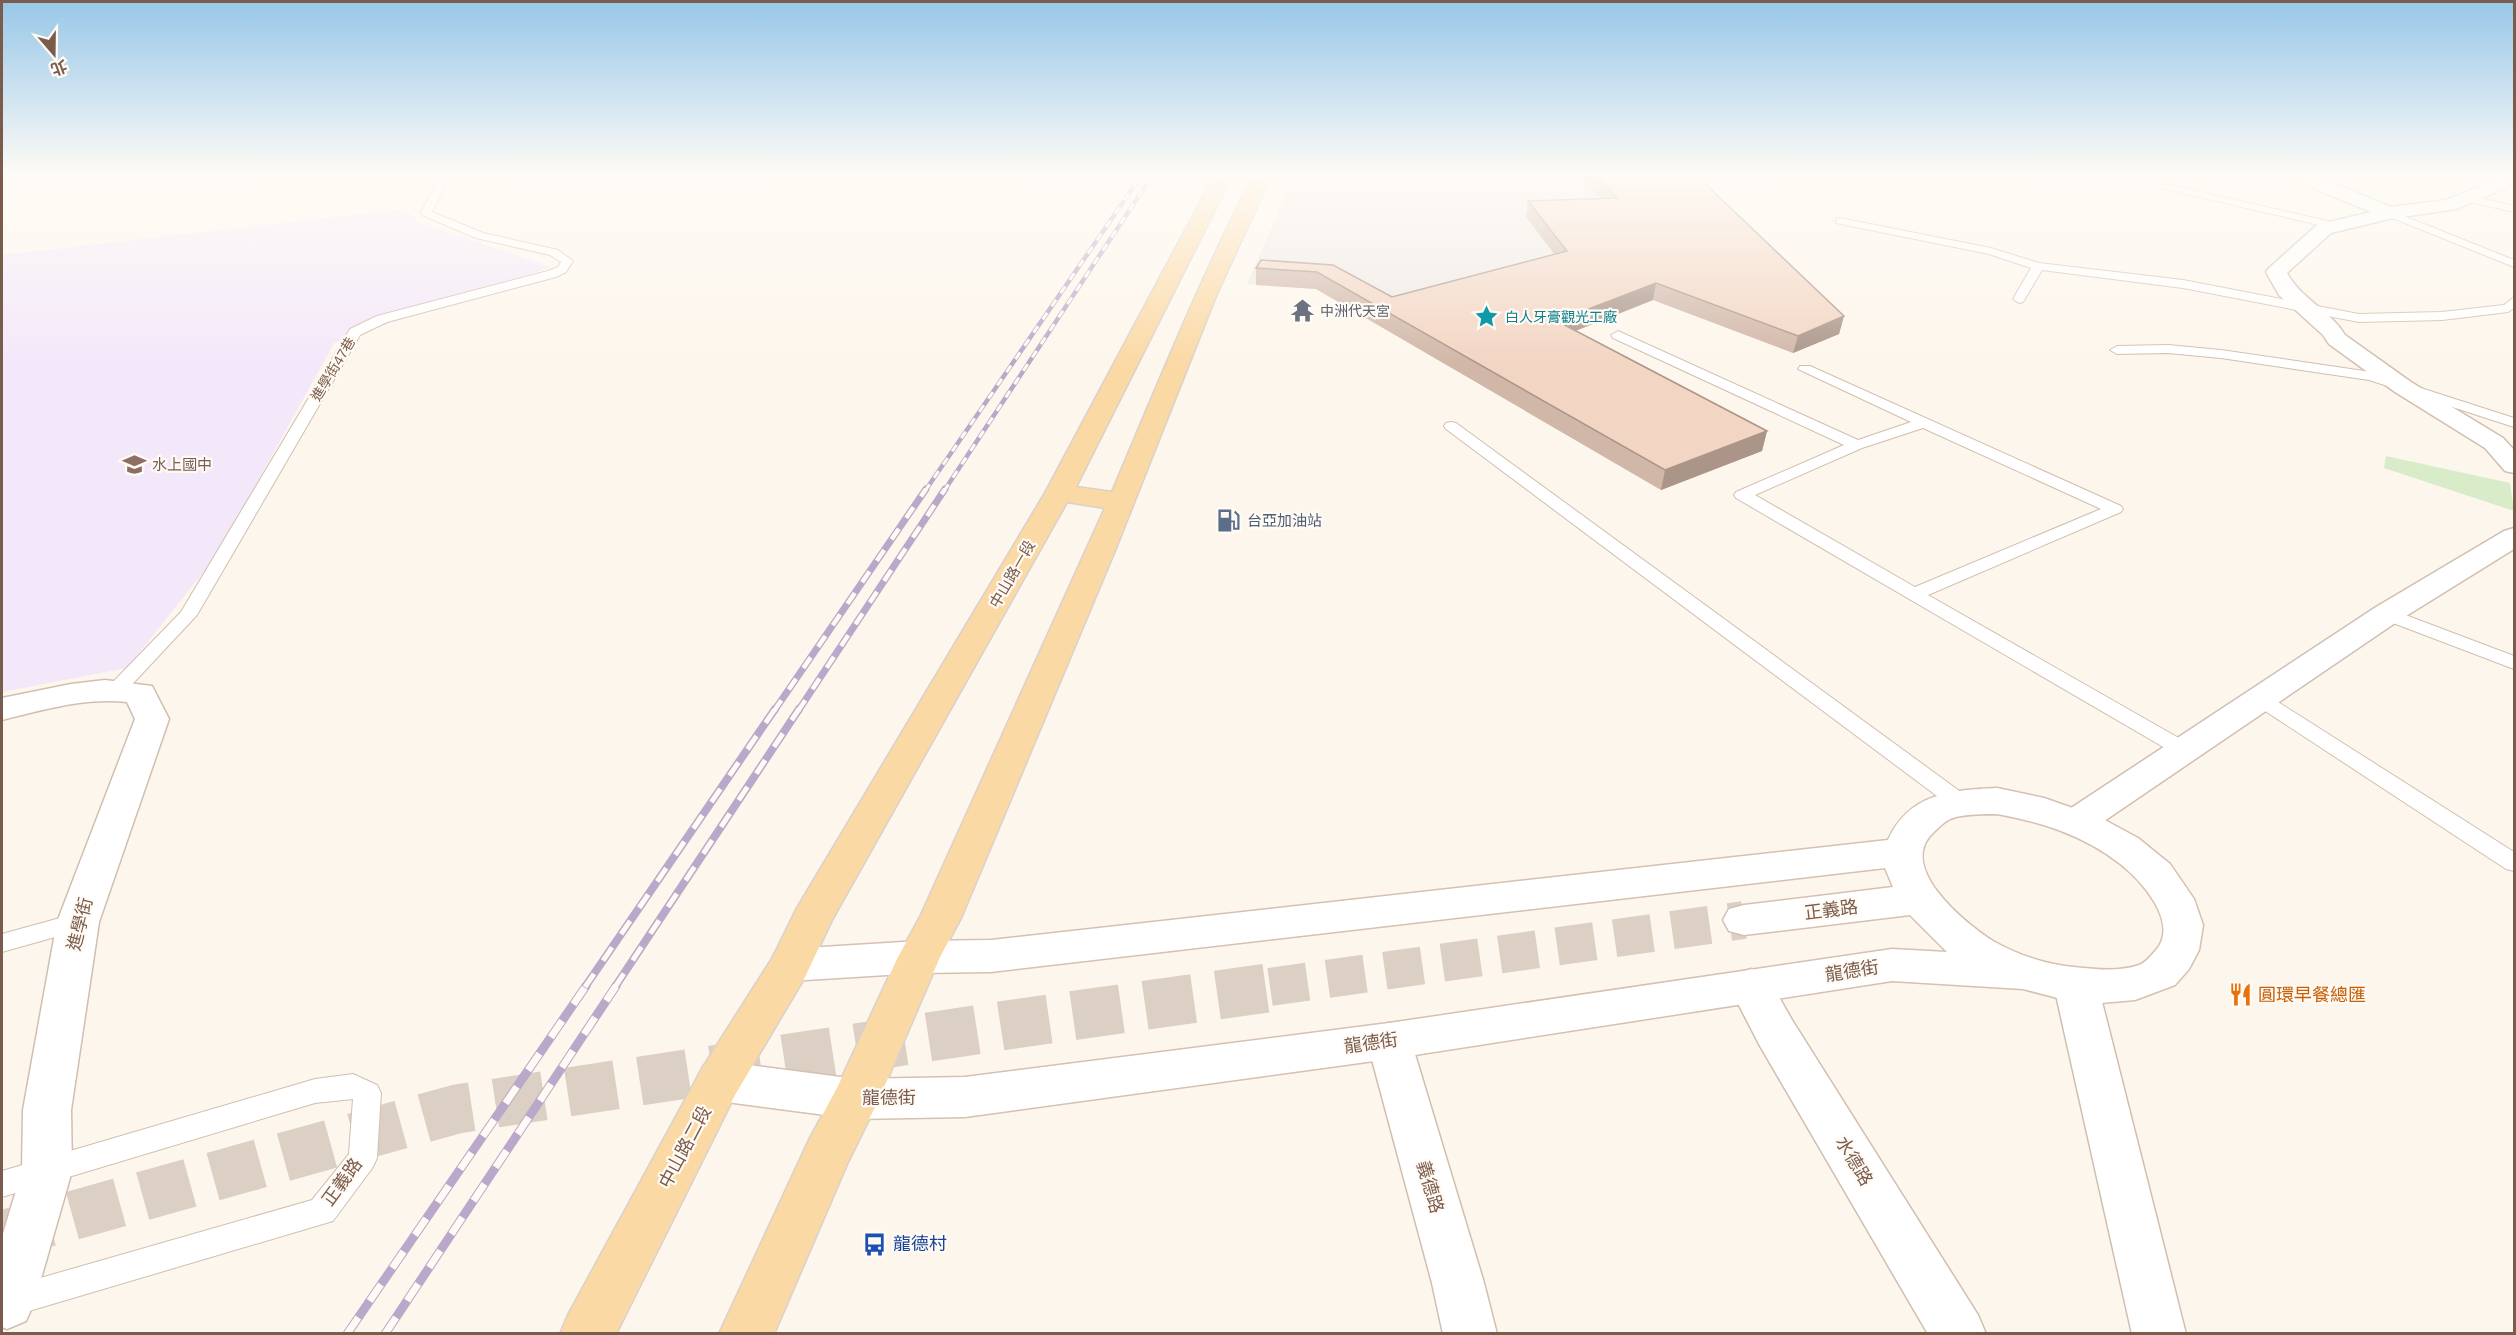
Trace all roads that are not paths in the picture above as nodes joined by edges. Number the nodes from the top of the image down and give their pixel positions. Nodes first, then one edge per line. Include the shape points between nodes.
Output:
1 (491, 238) edge
2 (1191, 238) edge
3 (1232, 238) edge
4 (1924, 238) edge
5 (2314, 238) edge
6 (2451, 238) edge
7 (2514, 264) edge
8 (2038, 266) junction
9 (2019, 299) dead end
10 (2512, 306) edge
11 (2303, 308) junction
12 (1618, 335) dead end
13 (2117, 350) dead end
14 (1805, 369) dead end
15 (2403, 387) junction
16 (1924, 423) junction
17 (2514, 423) edge
18 (1451, 426) dead end
19 (1857, 445) junction
20 (2514, 465) edge
21 (1059, 493) junction
22 (1121, 502) junction
23 (2514, 537) edge
24 (1914, 594) junction
25 (2387, 614) junction
26 (2514, 663) edge
27 (117, 689) junction
28 (2260, 699) junction
29 (2, 709) edge
30 (2184, 750) junction
31 (1961, 803) junction
32 (2078, 821) junction
33 (1903, 852) junction
34 (2514, 863) edge
35 (1918, 899) junction
36 (1744, 920) tunnel mouth
37 (78, 922) junction
38 (2, 943) edge
39 (919, 957) junction
40 (790, 965) junction
41 (2022, 973) junction
42 (1751, 986) junction
43 (2076, 986) junction
44 (1389, 1041) junction
45 (719, 1081) junction
46 (856, 1099) junction
47 (47, 1171) junction
48 (2, 1184) edge
49 (4, 1304) edge
50 (587, 1334) edge
51 (746, 1334) edge
52 (1470, 1334) edge
53 (1959, 1334) edge
54 (2159, 1334) edge

1 - 27 lane, 進學街47巷 via 554,252 567,261 552,274 382,319 355,332 188,615
2 - 21 main road, 中山路一段
3 - 22 main road
4 - 8 lane via 1991,251
5 - 11 street via 2276,272 2286,291
6 - 7 lane
8 - 9 lane
8 - 11 lane via 2183,284
10 - 11 lane via 2442,316 2359,318
11 - 15 street via 2337,339
12 - 19 lane
13 - 15 lane via 2221,354 2371,376
14 - 16 lane
15 - 17 lane
15 - 20 street via 2494,443
16 - 19 lane
16 - 24 lane via 2115,509
18 - 31 lane
19 - 24 lane via 1742,495
21 - 22 main road
21 - 40 main road, 中山路一段 via 812,919
22 - 39 main road via 940,918
23 - 25 street
24 - 30 lane
25 - 26 lane
25 - 28 street
27 - 29 street, 進學街 via 81,692
27 - 37 street, 進學街 via 140,693 152,719
28 - 30 street
28 - 34 lane
30 - 32 street
31 - 32 street, 龍德街 via 2007,803
31 - 33 street, 龍德街 via 1932,812 1912,829
32 - 43 street, 龍德街 via 2118,843 2151,869 2175,899 2184,929 2178,956 2157,976 2121,986
33 - 35 street, 龍德街 via 1906,874
33 - 39 street via 991,956
35 - 36 street, 正義路
35 - 41 street, 龍德街 via 1953,934
37 - 38 lane
37 - 47 street, 進學街 via 47,1110
39 - 40 street
39 - 46 main road
40 - 45 main road, 中山路二段
41 - 42 street, 龍德街 via 1892,965
41 - 43 street, 龍德街
42 - 44 street, 龍德街
42 - 53 street, 水德路
43 - 54 street
44 - 46 street, 龍德街 via 965,1097
44 - 52 street, 義德路
45 - 46 street, 龍德街
45 - 50 main road, 中山路二段
46 - 51 main road via 827,1153
47 - 48 lane, 正義路
47 - 49 street, 進學街
47 - 49 lane, 正義路 via 315,1091 353,1086 367,1093 363,1158 322,1211

